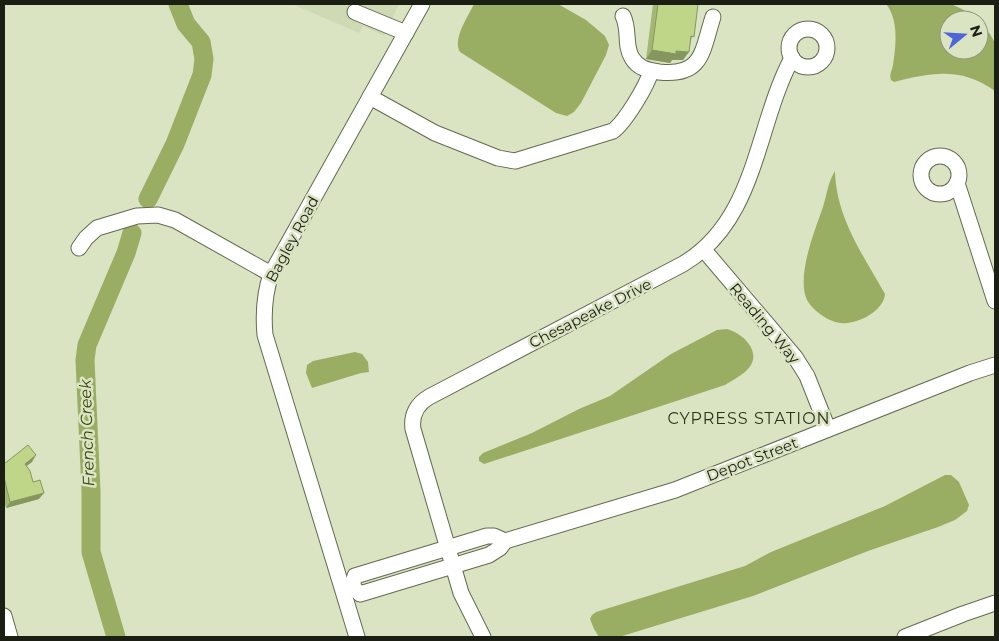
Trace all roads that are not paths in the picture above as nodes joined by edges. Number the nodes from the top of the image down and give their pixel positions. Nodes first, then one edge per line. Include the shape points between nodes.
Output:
1 (422, 4) edge
2 (355, 12) dead end
3 (623, 16) dead end
4 (713, 17) dead end
5 (406, 33) junction
6 (792, 58) dead end
7 (651, 71) junction
8 (370, 97) junction
9 (957, 183) dead end
10 (80, 248) dead end
11 (704, 250) junction
12 (271, 274) junction
13 (995, 301) edge
14 (995, 365) edge
15 (828, 430) junction
16 (505, 541) junction
17 (448, 547) junction
18 (454, 566) junction
19 (347, 588) junction
20 (995, 603) edge
21 (4, 616) edge
22 (10, 637) edge
23 (357, 637) edge
24 (483, 637) edge
25 (905, 637) edge

1 - 5 street, Bagley Road
2 - 5 street
3 - 7 street via 633,59 640,67
4 - 7 street via 702,53 692,68 675,73
5 - 8 street, Bagley Road
6 - 11 street, Chesapeake Drive via 738,206 723,230
7 - 8 street via 621,124 613,132 515,161 498,158 430,131
8 - 12 street, Bagley Road
9 - 13 street
10 - 12 street via 97,228 137,216 158,215 175,220
11 - 15 street, Reading Way via 801,366
11 - 17 street, Chesapeake Drive via 420,404 413,416 413,429
12 - 19 street, Bagley Road via 263,309 266,336
14 - 15 street, Depot Street
15 - 16 street, Depot Street via 675,490
16 - 17 street, Depot Street via 487,536
16 - 18 street, Depot Street via 489,555
17 - 18 street, Chesapeake Drive
17 - 19 street, Depot Street via 355,576
18 - 19 street, Depot Street via 360,594
18 - 24 street, Chesapeake Drive via 465,602
19 - 23 street, Bagley Road
20 - 25 street
21 - 22 street

